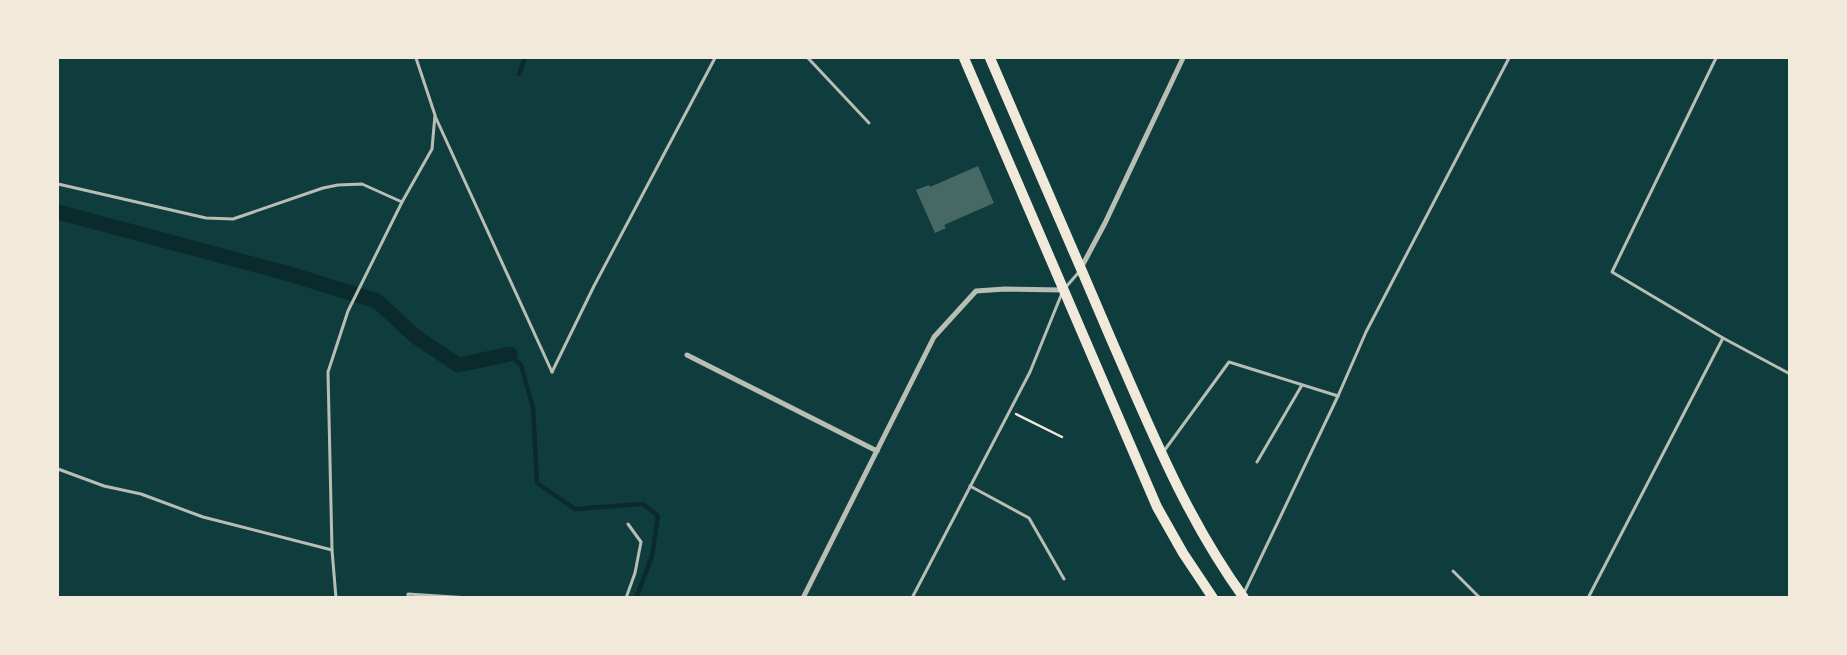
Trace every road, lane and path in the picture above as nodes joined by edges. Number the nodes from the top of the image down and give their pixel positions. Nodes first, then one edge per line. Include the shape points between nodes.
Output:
1 (416, 58) edge
2 (715, 58) edge
3 (808, 58) edge
4 (964, 58) edge
5 (990, 58) edge
6 (1183, 58) edge
7 (1509, 58) edge
8 (1716, 58) edge
9 (435, 115) junction
10 (869, 123) dead end
11 (58, 184) edge
12 (402, 202) junction
13 (1081, 269) junction
14 (1063, 290) junction
15 (1723, 338) junction
16 (687, 355) dead end
17 (1790, 374) edge
18 (1302, 385) junction
19 (1338, 396) junction
20 (1010, 411) junction
21 (1062, 437) dead end
22 (877, 451) junction
23 (1161, 454) junction
24 (1258, 462) dead end
25 (58, 469) edge
26 (970, 486) junction
27 (628, 524) dead end
28 (332, 550) junction
29 (1453, 571) dead end
30 (1064, 579) dead end
31 (1242, 597) edge
32 (1479, 597) edge
33 (336, 598) edge
34 (408, 598) edge
35 (469, 598) edge
36 (626, 598) edge
37 (803, 598) edge
38 (912, 598) edge
39 (1212, 598) edge
40 (1588, 598) edge

1 - 9 lane
2 - 9 lane via 552,372
3 - 10 lane
4 - 14 main road
5 - 13 main road
6 - 13 street
7 - 19 lane via 1366,332
8 - 15 lane via 1612,272
9 - 12 lane via 432,150
11 - 12 lane via 206,218 233,219 338,184 362,184
12 - 28 lane via 348,311 328,372
13 - 14 lane
13 - 23 main road
14 - 20 lane via 1030,372
14 - 22 street via 976,291 934,337
14 - 39 main road via 1157,507
15 - 17 lane
15 - 40 lane
16 - 22 street
18 - 19 lane
18 - 23 lane via 1229,362
18 - 24 lane
19 - 31 lane
20 - 21 path
20 - 26 lane
22 - 37 street
23 - 31 main road via 1206,541
25 - 28 lane via 203,517
26 - 30 lane via 1029,518
26 - 38 lane
27 - 36 lane via 641,542
28 - 33 lane
29 - 32 lane
34 - 35 lane via 408,594

